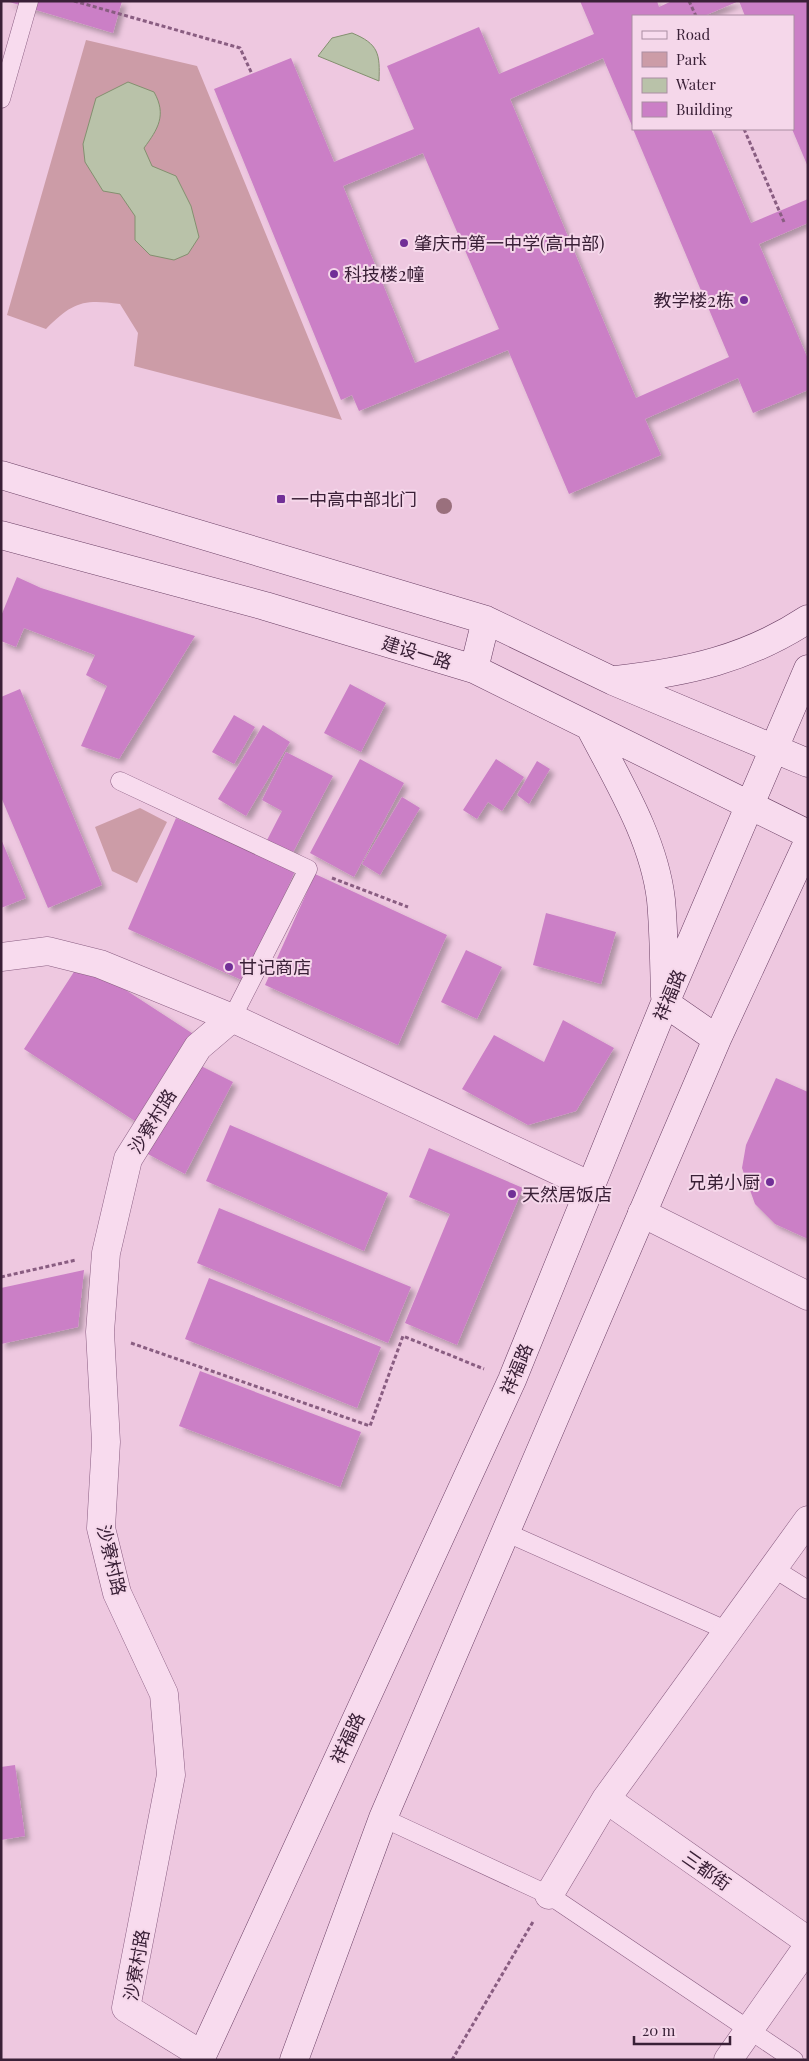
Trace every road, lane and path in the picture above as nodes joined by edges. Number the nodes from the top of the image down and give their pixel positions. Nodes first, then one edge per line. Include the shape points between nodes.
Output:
1 (29, 1) edge
2 (74, 1) edge
3 (689, 1) edge
4 (696, 15) edge
5 (252, 74) dead end
6 (1, 99) edge
7 (744, 130) edge
8 (784, 222) dead end
9 (1, 475) edge
10 (1, 535) edge
11 (808, 619) edge
12 (486, 620) junction
13 (474, 669) junction
14 (808, 669) edge
15 (613, 681) junction
16 (590, 727) junction
17 (774, 748) junction
18 (808, 763) edge
19 (120, 782) dead end
20 (750, 806) junction
21 (808, 834) edge
22 (808, 842) edge
23 (308, 868) junction
24 (408, 907) dead end
25 (1, 957) edge
26 (665, 1002) junction
27 (232, 1018) junction
28 (717, 1039) junction
29 (591, 1186) junction
30 (642, 1213) junction
31 (106, 1253) junction
32 (1, 1277) edge
33 (808, 1296) edge
34 (100, 1332) junction
35 (512, 1380) junction
36 (808, 1520) edge
37 (505, 1532) junction
38 (773, 1568) junction
39 (808, 1590) edge
40 (728, 1630) junction
41 (606, 1800) junction
42 (383, 1818) junction
43 (549, 1895) junction
44 (808, 1941) edge
45 (808, 1946) edge
46 (749, 2030) junction
47 (201, 2057) edge
48 (294, 2060) edge
49 (452, 2060) edge
50 (728, 2060) edge
51 (794, 2060) edge

1 - 6 lane
2 - 5 path via 240,48
3 - 4 path
7 - 8 path
9 - 12 street
10 - 13 street, 建设一路 via 265,606
11 - 15 street via 785,634 727,659 672,674
12 - 13 street
12 - 15 street
13 - 16 street, 建设一路
14 - 17 street, 祥福路
15 - 17 street
16 - 20 street, 建设一路
16 - 26 street via 650,851 661,899
17 - 18 street
17 - 20 street, 祥福路
19 - 23 lane
20 - 21 street, 建设一路
20 - 26 street, 祥福路
22 - 28 street
23 - 24 path
23 - 27 lane
25 - 27 street via 48,951 100,964
26 - 28 street
26 - 29 street, 祥福路
27 - 29 street
27 - 31 street, 沙寮村路 via 198,1047 128,1159
28 - 30 street
29 - 35 street, 祥福路
30 - 33 street
30 - 37 street
31 - 32 path
31 - 34 street, 沙寮村路
34 - 35 path via 370,1426 403,1336
34 - 47 street, 沙寮村路 via 106,1442 102,1528 117,1593 164,1694 171,1775 126,2008
35 - 47 street, 祥福路
36 - 38 street
37 - 40 lane
37 - 42 street
38 - 39 lane
38 - 40 street
40 - 41 street
41 - 43 street
41 - 44 street, 三都街
42 - 43 lane
42 - 48 street
43 - 46 lane
43 - 49 path
45 - 46 street
46 - 50 street
46 - 51 lane

